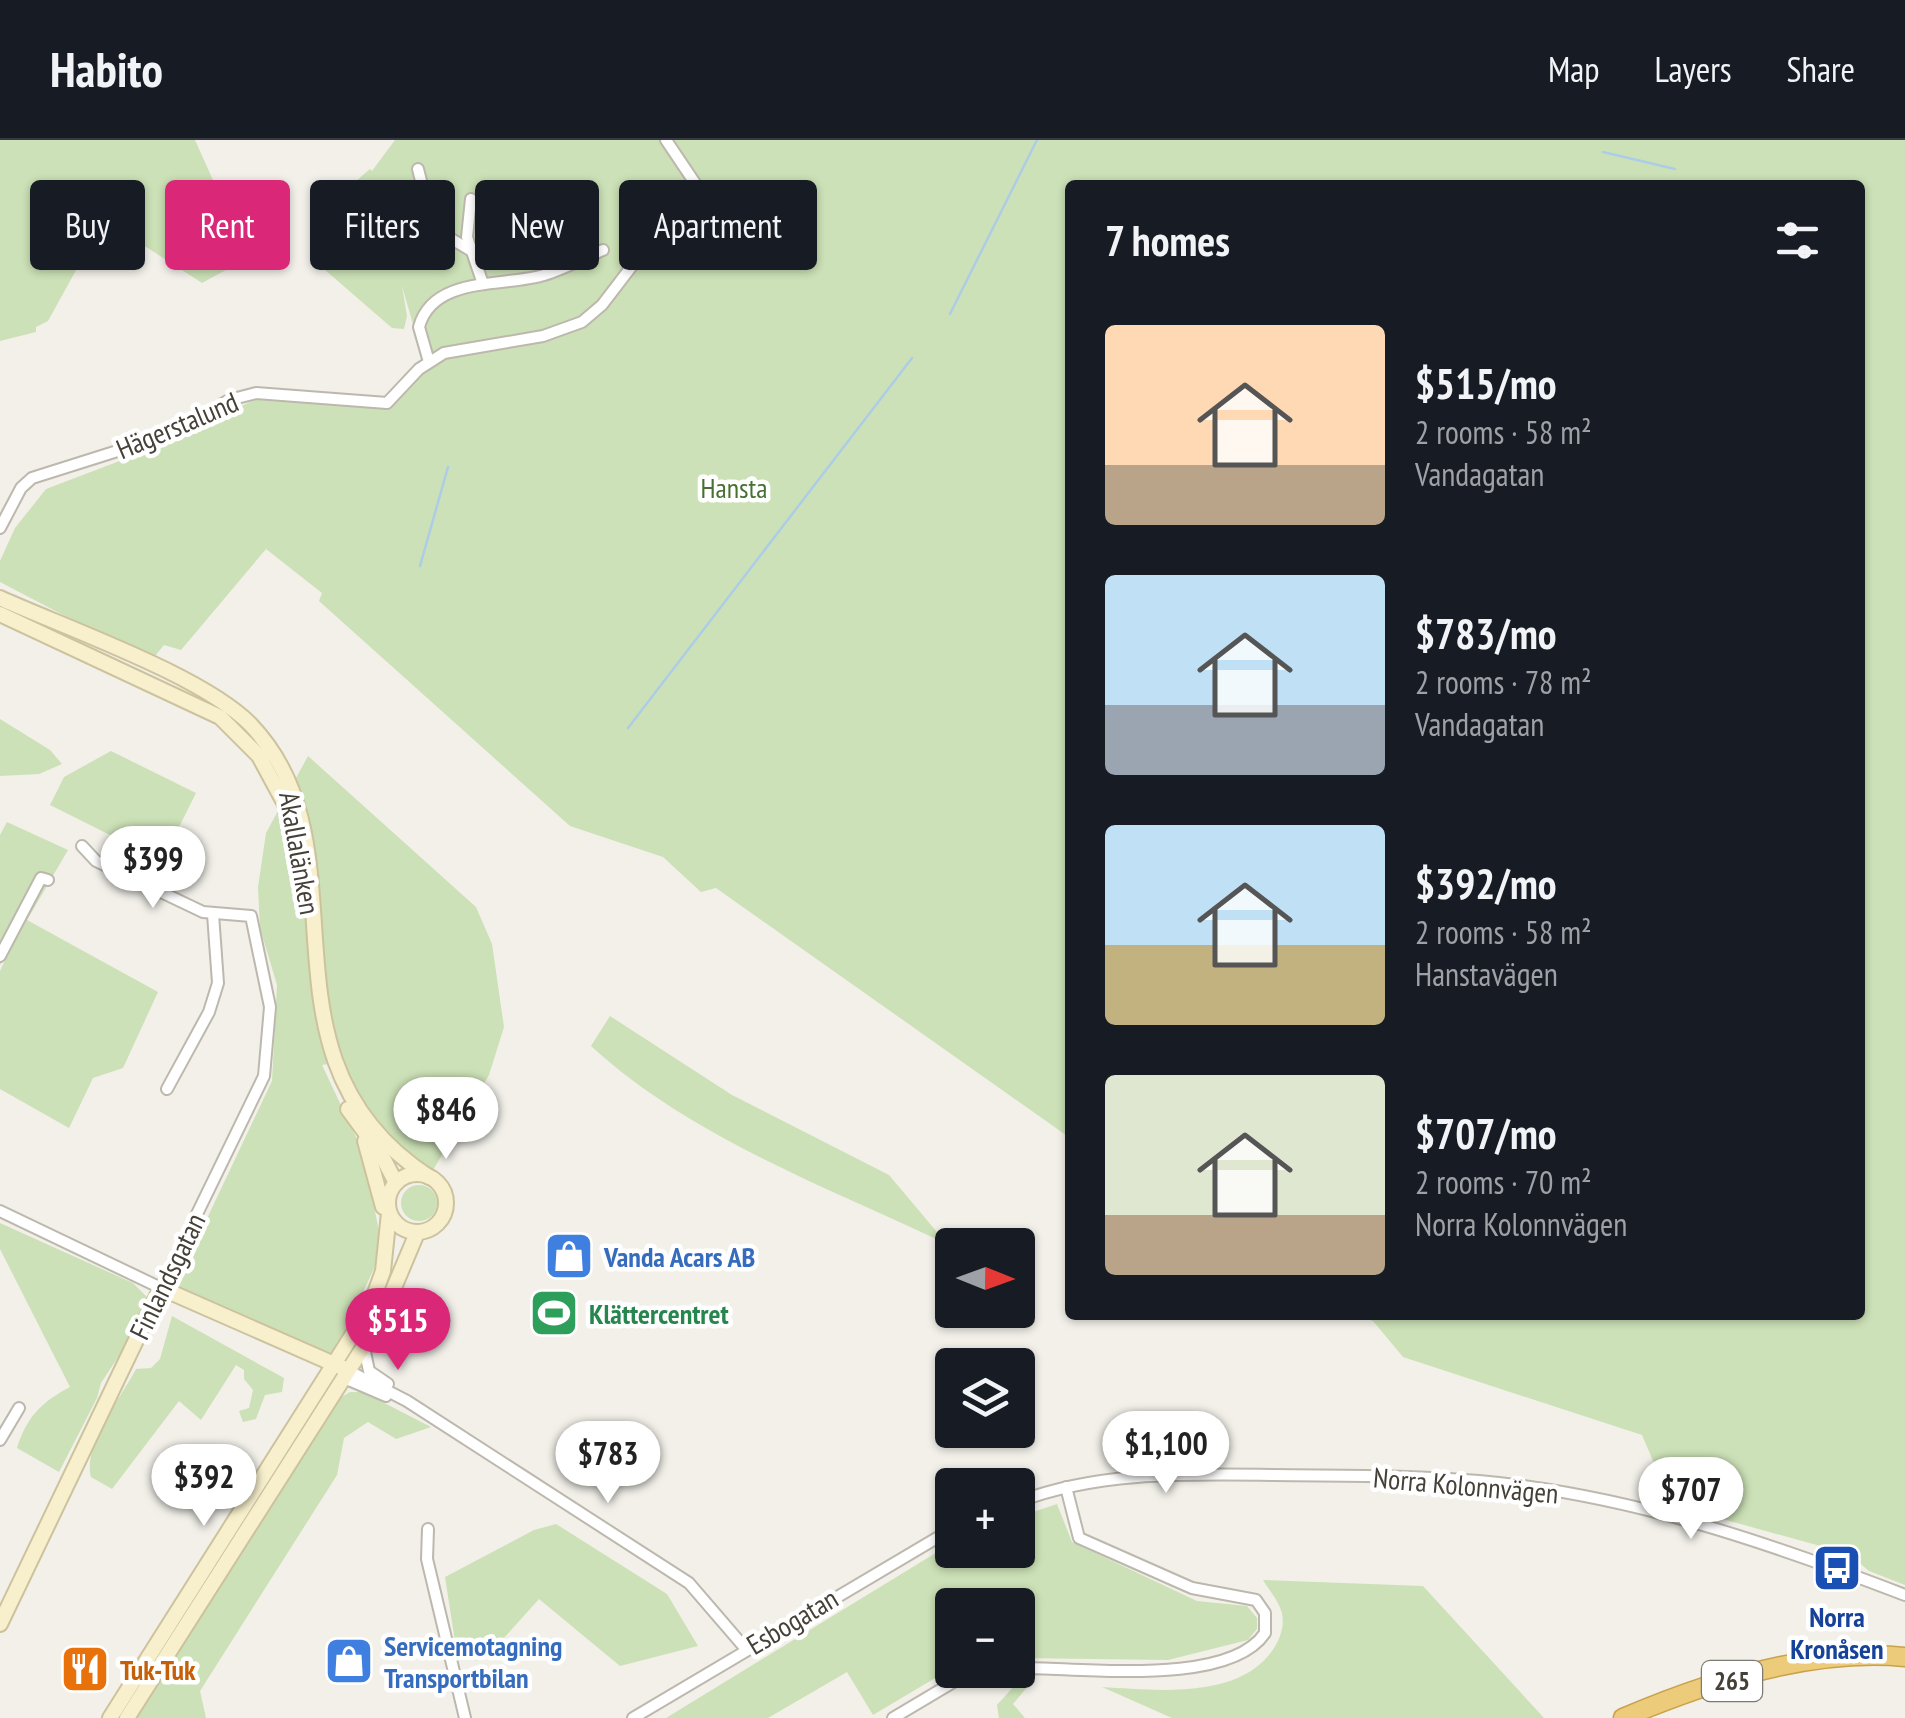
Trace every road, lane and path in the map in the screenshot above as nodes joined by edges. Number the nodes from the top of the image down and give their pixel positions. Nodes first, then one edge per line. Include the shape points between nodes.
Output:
1 (666, 140) edge
2 (418, 169) dead end
3 (471, 198) dead end
4 (470, 250) junction
5 (603, 250) dead end
6 (482, 282) junction
7 (429, 362) junction
8 (0, 528) edge
9 (0, 598) edge
10 (0, 614) edge
11 (82, 846) dead end
12 (48, 880) dead end
13 (213, 914) junction
14 (0, 956) edge
15 (167, 1089) dead end
16 (362, 1131) junction
17 (428, 1176) junction
18 (396, 1183) junction
19 (0, 1212) edge
20 (389, 1213) junction
21 (388, 1232) junction
22 (417, 1232) junction
23 (161, 1288) junction
24 (364, 1347) junction
25 (340, 1371) junction
26 (407, 1401) junction
27 (20, 1408) dead end
28 (424, 1412) junction
29 (0, 1440) edge
30 (1066, 1488) junction
31 (1035, 1497) edge
32 (428, 1529) dead end
33 (935, 1539) edge
34 (1905, 1594) edge
35 (0, 1623) edge
36 (745, 1648) junction
37 (1905, 1658) edge
38 (1035, 1668) edge
39 (943, 1688) edge
40 (1626, 1717) edge
41 (110, 1718) edge
42 (127, 1718) edge
43 (465, 1718) edge
44 (633, 1718) edge
45 (893, 1718) edge

1 - 7 street, Hägerstalund via 712,219 648,245 602,305 572,328 460,349
2 - 4 street via 433,228
3 - 4 street
4 - 6 street
5 - 6 street via 542,276
6 - 7 street via 426,311 420,336
7 - 8 street, Hägerstalund via 387,403 238,396 168,435 36,475 21,488
9 - 17 main road, Akallalänken via 204,690 238,713 275,756 305,851 336,1072 384,1140
10 - 16 main road, Akallalänken via 202,707 259,756 291,819 320,1046 332,1082
11 - 13 street via 96,861
12 - 14 street via 42,878
13 - 15 street via 218,983
13 - 23 street, Finlandsgatan via 250,916 270,1007 264,1076
16 - 18 main road, Akallalänken
16 - 21 main road
17 - 18 main road
17 - 22 main road via 444,1192 446,1207 439,1222
18 - 20 main road
19 - 23 street
20 - 21 main road
20 - 22 main road via 400,1227
21 - 25 main road via 378,1290
22 - 24 main road via 392,1300
23 - 25 main road
23 - 35 main road, Finlandsgatan
24 - 25 main road
24 - 26 street via 369,1370
25 - 26 street
25 - 28 street
25 - 41 main road
25 - 42 main road
26 - 28 street
27 - 29 street
28 - 36 street via 689,1583
30 - 31 street
30 - 34 street, Norra Kolonnvägen via 1149,1476 1479,1481 1664,1513
30 - 38 street via 1079,1538 1192,1588 1256,1600 1265,1612 1265,1633 1247,1652 1168,1670
32 - 43 street via 427,1559
33 - 36 street, Esbogatan
36 - 44 street, Esbogatan
37 - 40 highway, 265 via 1838,1658 1742,1678
39 - 45 street

